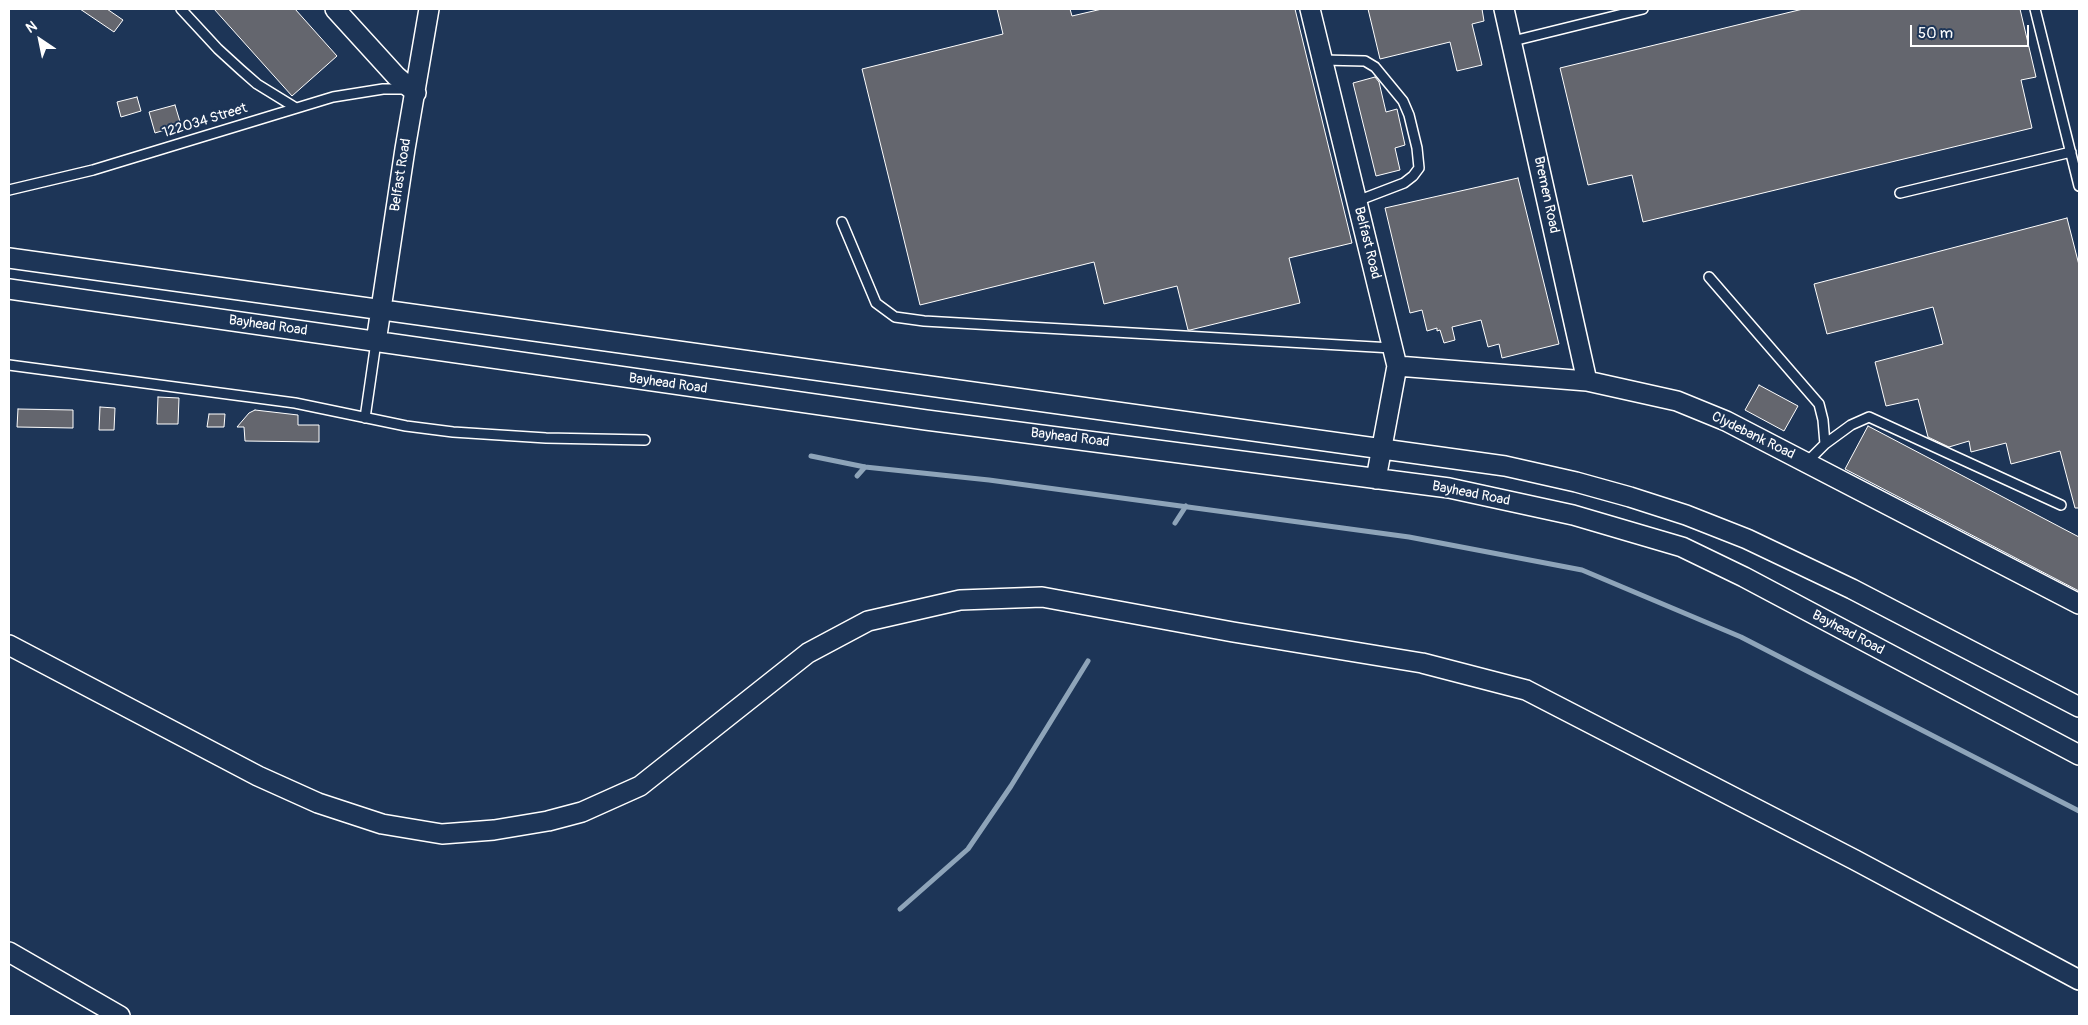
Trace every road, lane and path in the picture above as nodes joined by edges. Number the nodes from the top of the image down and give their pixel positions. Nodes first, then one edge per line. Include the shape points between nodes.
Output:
1 (181, 9) edge
2 (335, 9) edge
3 (429, 9) edge
4 (1310, 9) edge
5 (1504, 9) edge
6 (1643, 9) edge
7 (2035, 9) edge
8 (1513, 42) junction
9 (1323, 60) junction
10 (414, 91) junction
11 (296, 108) junction
12 (2071, 152) junction
13 (2079, 186) edge
14 (9, 190) edge
15 (1900, 193) dead end
16 (1357, 201) junction
17 (842, 222) dead end
18 (9, 258) edge
19 (1709, 277) dead end
20 (9, 289) edge
21 (381, 310) junction
22 (376, 342) junction
23 (1395, 357) junction
24 (9, 365) edge
25 (1587, 381) junction
26 (365, 418) junction
27 (645, 440) dead end
28 (1825, 444) junction
29 (1382, 449) junction
30 (1806, 463) junction
31 (1376, 479) junction
32 (2061, 505) dead end
33 (2079, 604) edge
34 (9, 645) edge
35 (2079, 707) edge
36 (2079, 755) edge
37 (9, 952) edge
38 (2079, 980) edge
39 (120, 1016) edge

1 - 11 lane via 240,70
2 - 10 street via 396,76
3 - 10 street, Belfast Road
4 - 9 street, Belfast Road
5 - 8 street, Bremen Road
6 - 8 lane
7 - 12 lane
8 - 25 street, Bremen Road
9 - 16 street, Belfast Road
9 - 16 lane via 1365,61 1375,67 1403,101 1417,148 1419,168 1413,176 1404,183
10 - 11 lane, 122034 Street via 383,89
10 - 21 street, Belfast Road
11 - 14 lane, 122034 Street via 94,170
12 - 13 lane
12 - 15 lane
16 - 23 street, Belfast Road
17 - 23 lane via 876,303 896,317 924,322
18 - 21 street
19 - 28 lane via 1819,404
20 - 22 street, Bayhead Road
21 - 22 street, Belfast Road
21 - 29 street
22 - 26 lane
22 - 31 street, Bayhead Road via 926,420
23 - 25 street, Clydebank Road
23 - 29 street, Belfast Road
24 - 26 lane via 294,403
25 - 30 street, Clydebank Road via 1677,401 1726,421
26 - 27 lane via 490,435
28 - 30 lane
28 - 32 lane via 1851,425 1869,417
29 - 31 street, Belfast Road
29 - 35 street via 1505,466 1576,482 1686,515 1748,539 1852,589
30 - 33 street, Clydebank Road
31 - 36 street, Bayhead Road via 1449,488 1573,515 1682,547
34 - 38 street via 258,776 318,803 382,824 442,834 548,821 582,812 640,786 808,653 868,621 960,600 1042,597 1422,663 1526,690
37 - 39 street

